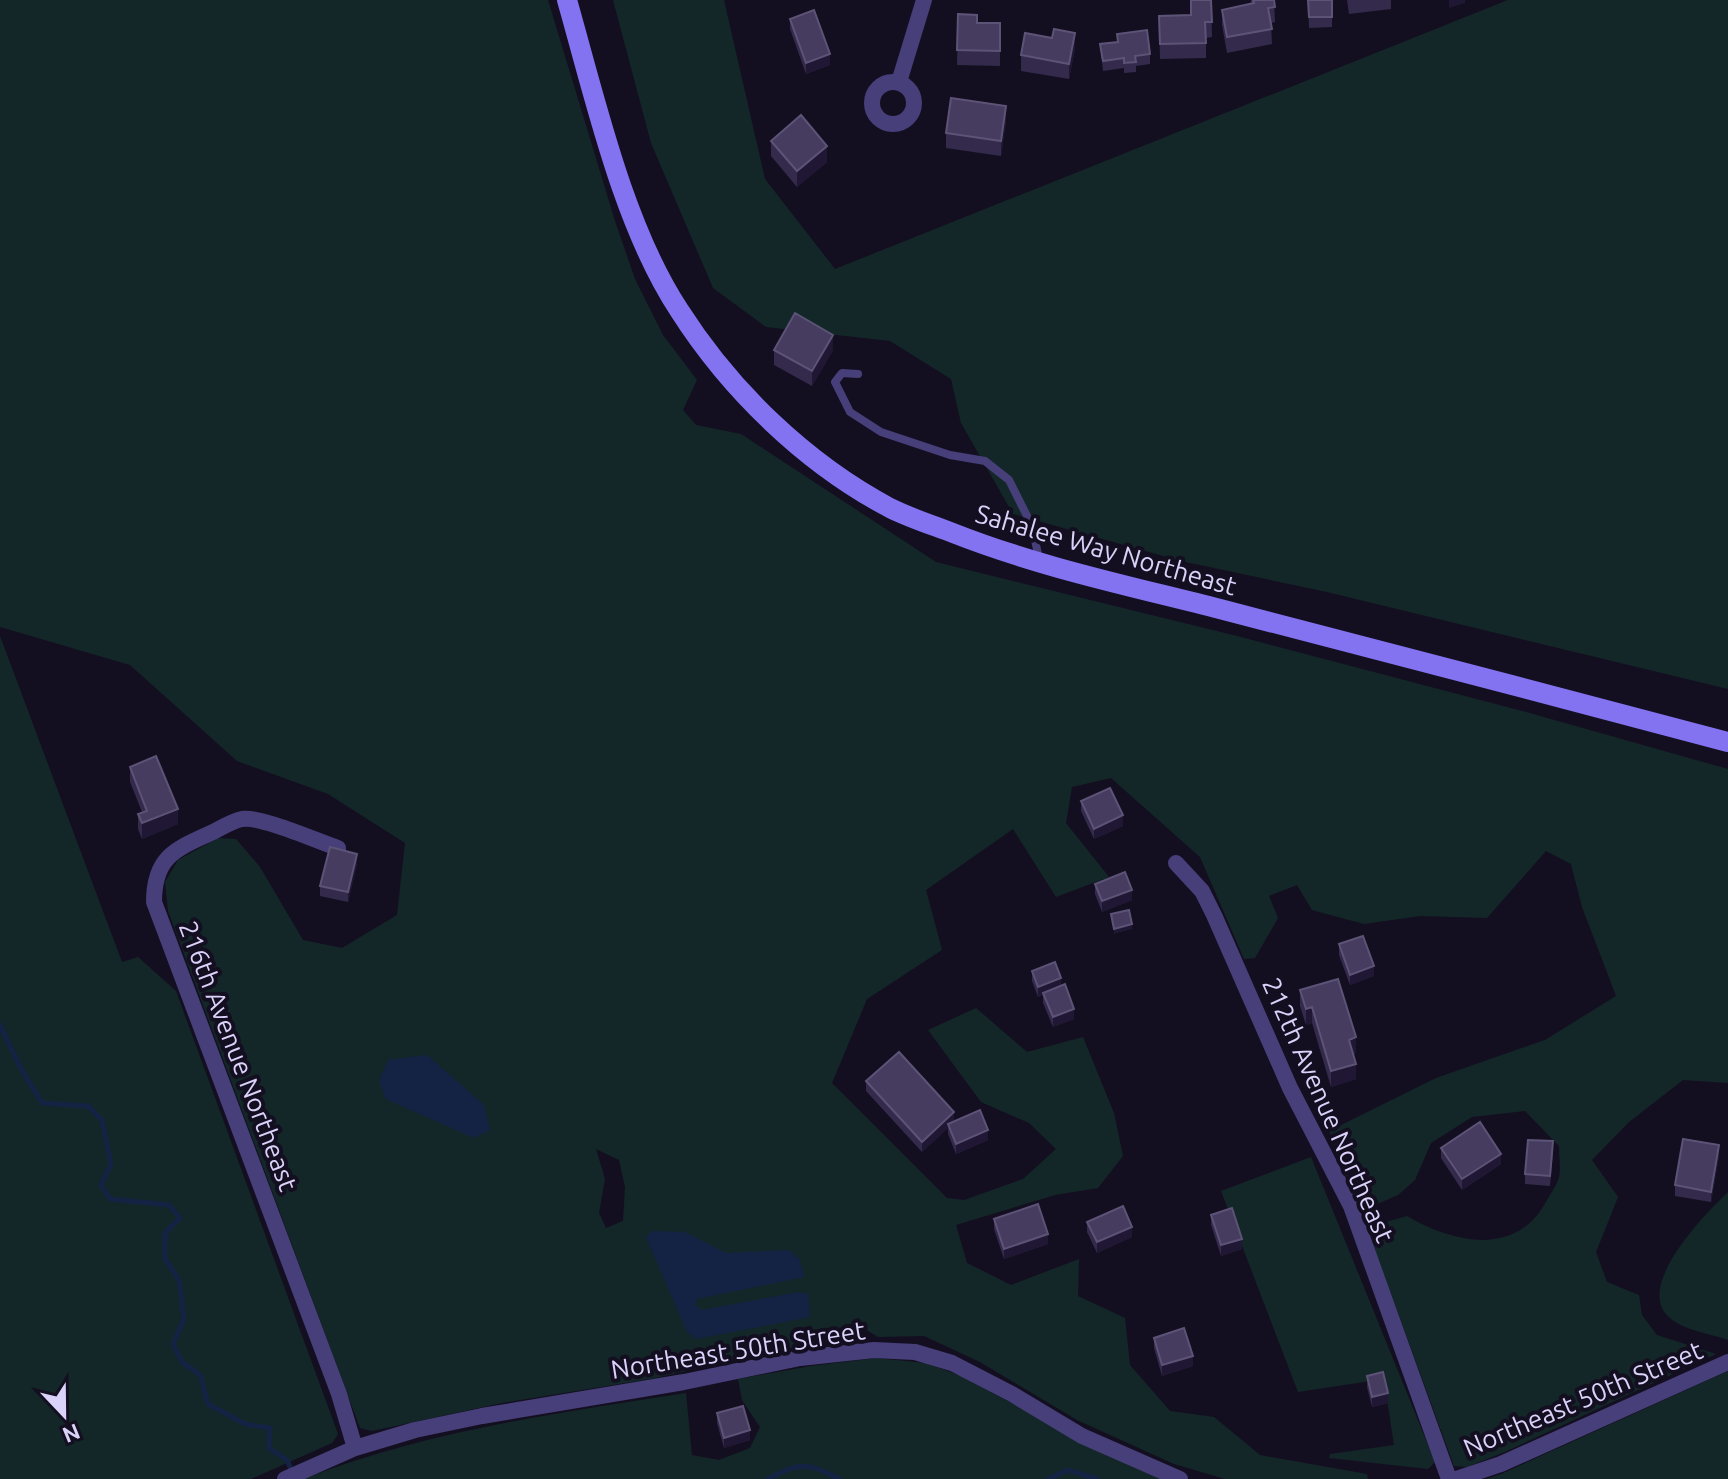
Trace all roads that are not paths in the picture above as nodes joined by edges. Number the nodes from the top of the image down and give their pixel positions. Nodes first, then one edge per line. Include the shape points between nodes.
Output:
1 (567, 0) edge
2 (924, 0) edge
3 (899, 82) dead end
4 (858, 374) dead end
5 (1040, 563) junction
6 (1728, 742) edge
7 (338, 848) edge
8 (1176, 863) dead end
9 (1728, 1362) edge
10 (355, 1448) junction
11 (293, 1476) edge
12 (1180, 1479) edge
13 (1449, 1479) edge
14 (1456, 1479) edge

1 - 5 main road, Sahalee Way Northeast via 630,207 659,274 677,308 741,390 784,433 891,508
2 - 3 street
4 - 5 lane via 842,373 835,382 850,412 881,432 985,461 1009,480 1032,526
5 - 6 main road, Sahalee Way Northeast
7 - 10 street, 216th Avenue Northeast via 242,819 175,850 154,880 154,902
8 - 13 street, 212th Avenue Northeast via 1202,891 1290,1088 1351,1206
9 - 14 street, Northeast 50th Street via 1501,1464
10 - 11 street, Northeast 50th Street
10 - 12 street, Northeast 50th Street via 482,1416 800,1358 874,1350 915,1352 952,1363 1082,1436

